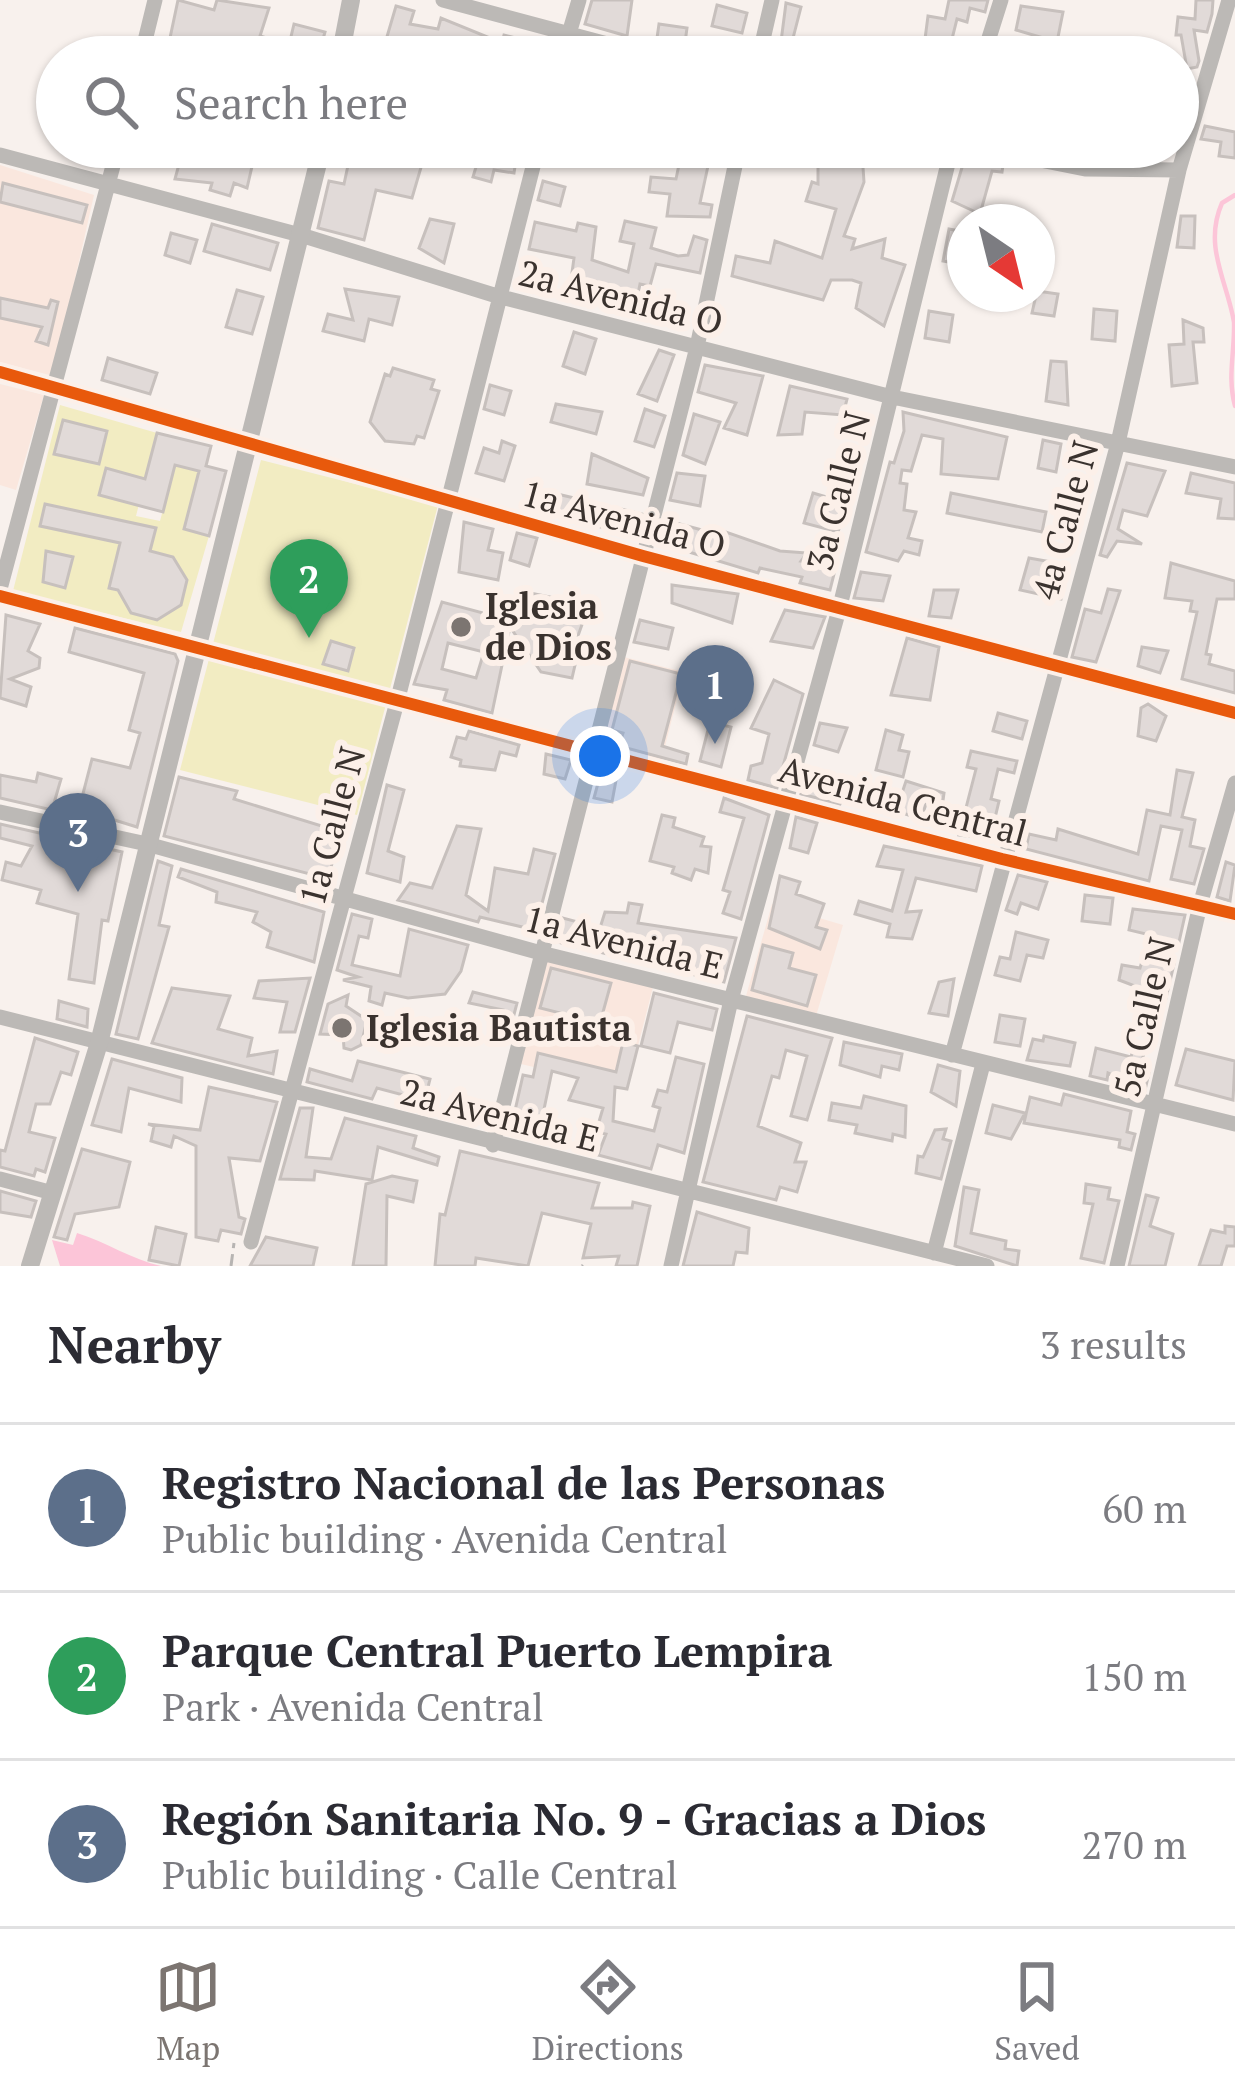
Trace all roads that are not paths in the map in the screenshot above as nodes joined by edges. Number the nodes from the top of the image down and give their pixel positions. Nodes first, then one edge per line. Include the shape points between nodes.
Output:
1 (155, 0) edge
2 (351, 0) edge
3 (443, 0) edge
4 (579, 0) edge
5 (772, 0) edge
6 (1001, 0) edge
7 (1229, 0) edge
8 (569, 31) junction
9 (146, 36) edge
10 (344, 36) edge
11 (568, 36) edge
12 (586, 36) edge
13 (764, 36) edge
14 (990, 36) edge
15 (1199, 102) edge
16 (0, 155) edge
17 (36, 164) edge
18 (52, 168) edge
19 (113, 168) edge
20 (318, 168) edge
21 (532, 168) edge
22 (735, 168) edge
23 (947, 168) edge
24 (1080, 168) edge
25 (1179, 170) joint
26 (109, 182) junction
27 (304, 236) junction
28 (496, 296) junction
29 (698, 347) junction
30 (0, 372) edge
31 (56, 388) junction
32 (892, 398) junction
33 (247, 440) junction
34 (1118, 443) junction
35 (1235, 467) edge
36 (448, 502) junction
37 (643, 556) junction
38 (0, 592) edge
39 (840, 606) junction
40 (197, 648) junction
41 (1058, 664) junction
42 (397, 702) junction
43 (1235, 713) edge
44 (593, 752) junction
45 (1235, 783) edge
46 (786, 800) junction
47 (0, 812) edge
48 (147, 844) junction
49 (1002, 859) junction
50 (342, 900) junction
51 (1200, 905) junction
52 (1235, 914) edge
53 (541, 953) junction
54 (731, 1000) junction
55 (0, 1018) edge
56 (99, 1043) junction
57 (952, 1055) junction
58 (983, 1064) junction
59 (292, 1095) junction
60 (1154, 1105) junction
61 (1235, 1124) edge
62 (494, 1145) junction
63 (0, 1179) edge
64 (53, 1193) junction
65 (690, 1193) junction
66 (243, 1242) road end
67 (934, 1253) junction
68 (30, 1266) edge
69 (671, 1266) edge
70 (987, 1266) edge
71 (1117, 1266) edge

1 - 9 street
2 - 10 street
3 - 8 street
4 - 8 street
5 - 13 street
6 - 14 street
7 - 15 street, 4a Calle N
8 - 11 street
8 - 12 street
16 - 17 street, 2a Avenida O
18 - 26 street, 2a Avenida O
19 - 26 street
20 - 27 street
21 - 28 street, 1a Calle N
22 - 29 street
23 - 32 street, 3a Calle N
24 - 25 street
25 - 34 street, 4a Calle N
26 - 27 street, 2a Avenida O
26 - 31 street
27 - 28 street, 2a Avenida O
27 - 33 street
28 - 29 street, 2a Avenida O
28 - 36 street, 1a Calle N
29 - 32 street, 2a Avenida O
29 - 37 street
30 - 31 street, 1a Avenida O
31 - 33 street, 1a Avenida O
31 - 38 street
32 - 34 street, 2a Avenida O
32 - 39 street, 3a Calle N
33 - 36 street, 1a Avenida O
33 - 40 street
34 - 35 street, 2a Avenida O
34 - 41 street, 4a Calle N
36 - 37 street, 1a Avenida O
36 - 42 street, 1a Calle N
37 - 39 street, 1a Avenida O
37 - 44 street
38 - 40 street, Avenida Central
39 - 41 street, 1a Avenida O
39 - 46 street, 3a Calle N
40 - 42 street, Avenida Central
40 - 48 street
41 - 43 street, 1a Avenida O
41 - 49 street, 4a Calle N
42 - 44 street, Avenida Central
42 - 50 street, 1a Calle N
44 - 46 street, Avenida Central
44 - 53 street
45 - 51 street, 5a Calle N
46 - 49 street, Avenida Central
46 - 54 street, 3a Calle N
47 - 48 street, 1a Avenida E
48 - 50 street, 1a Avenida E
48 - 56 street
49 - 51 street, Avenida Central
49 - 57 street, 4a Calle N
50 - 53 street, 1a Avenida E
50 - 59 street, 1a Calle N
51 - 52 street, Avenida Central
51 - 60 street, 5a Calle N
53 - 54 street, 1a Avenida E
53 - 62 street
54 - 57 street, 1a Avenida E
54 - 65 street, 3a Calle N
55 - 56 street, 2a Avenida E
56 - 59 street, 2a Avenida E
56 - 64 street
57 - 58 street, 1a Avenida E
58 - 60 street, 1a Avenida E
58 - 67 street
59 - 62 street, 2a Avenida E
59 - 66 street, 1a Calle N
60 - 61 street, 1a Avenida E
60 - 71 street, 5a Calle N
62 - 65 street, 2a Avenida E
63 - 64 street
64 - 68 street
65 - 67 street, 2a Avenida E
65 - 69 street, 3a Calle N
67 - 70 street, 2a Avenida E

